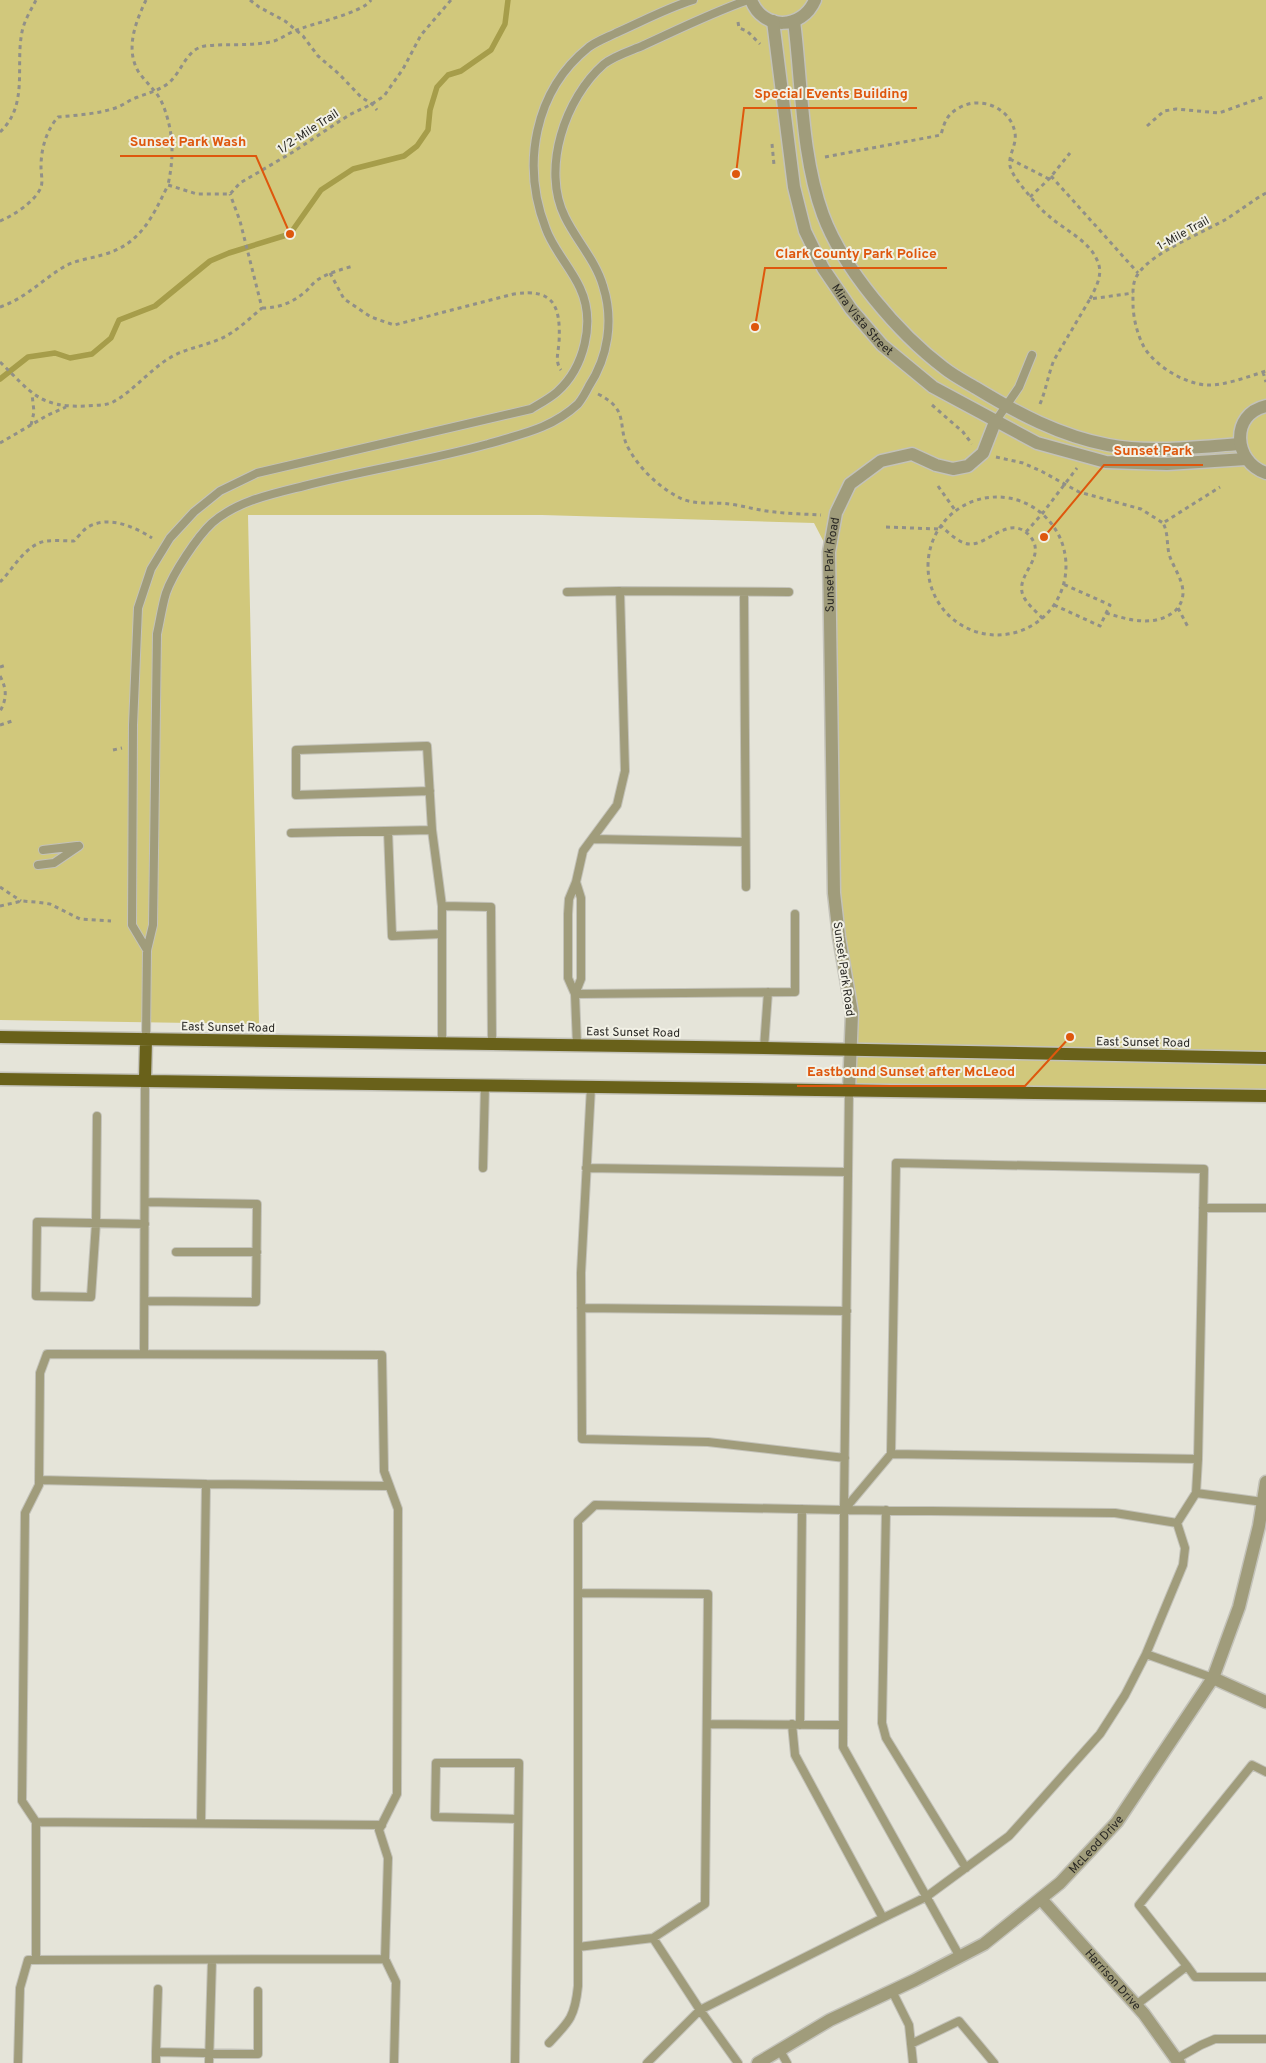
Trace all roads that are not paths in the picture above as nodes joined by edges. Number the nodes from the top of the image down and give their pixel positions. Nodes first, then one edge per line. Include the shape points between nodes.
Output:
1 (693, 0) edge
2 (749, 0) edge
3 (814, 0) edge
4 (773, 21) junction
5 (794, 21) junction
6 (1032, 355) dead end
7 (1006, 406) junction
8 (1266, 406) edge
9 (995, 422) junction
10 (1240, 444) junction
11 (1246, 459) junction
12 (1266, 473) edge
13 (620, 591) junction
14 (567, 592) dead end
15 (789, 592) dead end
16 (744, 593) junction
17 (430, 791) junction
18 (432, 830) junction
19 (388, 831) junction
20 (291, 833) dead end
21 (593, 839) junction
22 (745, 842) junction
23 (43, 850) dead end
24 (38, 865) dead end
25 (576, 882) junction
26 (746, 887) dead end
27 (442, 906) junction
28 (795, 914) dead end
29 (568, 929) junction
30 (581, 929) junction
31 (442, 934) junction
32 (147, 950) junction
33 (568, 956) junction
34 (580, 956) junction
35 (768, 992) junction
36 (575, 994) junction
37 (0, 1037) edge
38 (146, 1039) junction
39 (442, 1044) junction
40 (492, 1044) junction
41 (577, 1045) junction
42 (764, 1048) junction
43 (851, 1050) junction
44 (1266, 1058) edge
45 (0, 1079) edge
46 (145, 1081) junction
47 (485, 1085) junction
48 (591, 1087) junction
49 (849, 1090) junction
50 (1266, 1096) edge
51 (97, 1116) dead end
52 (483, 1168) dead end
53 (586, 1168) junction
54 (848, 1172) junction
55 (145, 1202) junction
56 (1203, 1208) junction
57 (1266, 1208) edge
58 (96, 1223) junction
59 (144, 1224) junction
60 (176, 1252) dead end
61 (257, 1252) junction
62 (145, 1301) junction
63 (581, 1308) junction
64 (847, 1311) junction
65 (144, 1354) junction
66 (891, 1454) junction
67 (845, 1458) junction
68 (1198, 1459) junction
69 (39, 1480) junction
70 (1266, 1482) edge
71 (206, 1484) junction
72 (389, 1486) junction
73 (1196, 1493) junction
74 (1263, 1502) junction
75 (802, 1509) junction
76 (844, 1510) junction
77 (886, 1510) junction
78 (1177, 1523) junction
79 (578, 1593) junction
80 (1146, 1654) junction
81 (1213, 1678) junction
82 (1266, 1702) edge
83 (707, 1724) junction
84 (796, 1724) junction
85 (843, 1725) junction
86 (1266, 1772) edge
87 (518, 1819) junction
88 (36, 1822) junction
89 (201, 1824) junction
90 (382, 1825) junction
91 (966, 1868) junction
92 (926, 1897) junction
93 (1041, 1899) junction
94 (883, 1918) junction
95 (653, 1938) junction
96 (578, 1947) junction
97 (960, 1957) junction
98 (36, 1959) junction
99 (385, 1959) junction
100 (212, 1960) junction
101 (1187, 1966) junction
102 (1266, 1977) edge
103 (158, 1989) dead end
104 (258, 1991) dead end
105 (892, 1991) junction
106 (1136, 2005) junction
107 (700, 2010) junction
108 (1266, 2039) edge
109 (549, 2042) dead end
110 (911, 2044) junction
111 (779, 2049) junction
112 (156, 2052) junction
113 (209, 2053) junction
114 (258, 2054) junction
115 (1178, 2061) edge
116 (18, 2063) edge
117 (156, 2063) edge
118 (209, 2063) edge
119 (257, 2063) edge
120 (394, 2063) edge
121 (515, 2063) edge
122 (647, 2063) edge
123 (738, 2063) edge
124 (758, 2063) edge
125 (787, 2063) edge
126 (913, 2063) edge
127 (994, 2063) edge

1 - 32 lane via 590,46 567,68 538,123 532,164 538,203 546,231 582,290 587,315 586,342 576,368 557,392 531,409 257,473 220,491 194,512 170,538 151,569 138,608 133,725 132,926
2 - 4 street via 760,14
2 - 32 lane via 709,14 606,63 585,85 570,111 559,140 556,191 564,215 603,285 609,318 606,350 598,373 578,403 542,428 472,448 257,498 212,523 185,557 166,592 158,634 153,925
3 - 5 street via 809,11
4 - 5 street
4 - 9 street, Mira Vista Street via 794,187 805,231 822,268 882,345 933,387
5 - 7 street, Mira Vista Street via 806,147 824,215 845,257 898,325 944,368
6 - 7 lane via 1019,387
7 - 9 lane
7 - 10 street via 1045,426 1108,445 1171,449
8 - 10 street via 1252,413 1244,422
9 - 11 street via 1037,443 1106,462 1167,464
9 - 43 street, Sunset Park Road via 983,454 968,466 953,469 936,466 912,454 881,461 850,484 835,516 829,552 834,893 852,1012
10 - 11 street
11 - 12 street
13 - 14 lane
13 - 16 lane
13 - 21 lane via 625,771 617,805
15 - 16 lane
16 - 22 lane
17 - 17 lane via 427,746 296,750 296,794
17 - 18 lane
18 - 19 lane
18 - 27 lane
19 - 20 lane
19 - 31 lane via 392,936
21 - 22 lane
21 - 25 lane via 583,850
22 - 26 lane
23 - 24 lane via 79,846 54,863
25 - 29 lane via 569,899
25 - 30 lane via 581,898
27 - 31 lane
27 - 40 lane via 491,907
28 - 35 lane via 795,992
29 - 30 lane
29 - 33 lane
30 - 34 lane
31 - 39 lane
32 - 38 lane
33 - 34 lane
33 - 36 lane via 568,978
34 - 36 lane via 581,979
35 - 36 lane
35 - 42 lane
36 - 41 lane
37 - 38 main road, East Sunset Road
38 - 39 main road, East Sunset Road
38 - 46 main road
39 - 40 main road, East Sunset Road
40 - 41 main road, East Sunset Road
41 - 42 main road, East Sunset Road
42 - 43 main road, East Sunset Road
43 - 44 main road, East Sunset Road
43 - 49 street, Sunset Park Road
45 - 46 main road
46 - 47 main road
46 - 55 lane
47 - 48 main road
47 - 52 lane
48 - 49 main road
48 - 53 lane
49 - 50 main road
49 - 54 lane
51 - 58 lane
53 - 54 lane
53 - 63 lane
54 - 64 lane
55 - 59 lane
55 - 61 lane via 257,1204
56 - 57 lane
56 - 66 lane via 1204,1168 896,1162
56 - 68 lane
58 - 58 lane via 37,1222 36,1296 91,1297
58 - 59 lane
59 - 62 lane
60 - 61 lane
61 - 62 lane via 256,1302
62 - 65 lane
63 - 64 lane
63 - 67 lane via 582,1439 708,1442
64 - 67 lane
65 - 69 lane via 47,1354 40,1373
65 - 72 lane via 382,1355 384,1471
66 - 68 lane
66 - 76 lane
67 - 76 lane
68 - 73 lane
69 - 71 lane
69 - 88 lane via 25,1513 22,1801
70 - 74 street, McLeod Drive
71 - 72 lane
71 - 89 lane
72 - 90 lane via 398,1509 396,1794
73 - 74 lane
73 - 78 lane
74 - 81 street, McLeod Drive via 1239,1607
75 - 76 lane
75 - 79 lane via 595,1505 578,1521
75 - 84 lane
76 - 77 lane
76 - 85 lane
77 - 78 lane via 1114,1513
77 - 91 lane via 882,1723 886,1738
78 - 80 lane via 1185,1548 1183,1565
79 - 83 lane via 708,1594
79 - 96 lane
80 - 81 lane
80 - 91 lane via 1100,1734 1009,1836
81 - 82 street
81 - 93 street, McLeod Drive via 1117,1822
83 - 84 lane
83 - 95 lane via 706,1904
84 - 85 lane
84 - 94 lane via 795,1756
85 - 92 lane via 843,1747
86 - 101 lane via 1252,1765 1139,1905
87 - 87 lane via 518,1764 436,1763 435,1817
87 - 121 lane
88 - 89 lane
88 - 98 lane
89 - 90 lane
90 - 99 lane via 380,1830 388,1858
91 - 92 lane
92 - 94 lane
92 - 97 lane
93 - 97 street, McLeod Drive via 984,1944
93 - 106 street, Harrison Drive
94 - 107 lane
95 - 96 lane
95 - 107 lane
96 - 109 lane via 576,2008 565,2026
97 - 105 street, McLeod Drive
98 - 100 lane
98 - 116 lane via 28,1960 20,1988
99 - 100 lane
99 - 120 lane via 396,1982
100 - 113 lane
101 - 102 lane via 1195,1977
101 - 106 lane
103 - 112 lane
104 - 114 lane
105 - 110 lane via 909,2025
105 - 111 street, McLeod Drive via 830,2020
106 - 115 street, Harrison Drive
107 - 122 lane
107 - 123 lane
108 - 115 lane via 1215,2039 1200,2045
110 - 126 lane
110 - 127 lane via 959,2021
111 - 124 street, McLeod Drive
111 - 125 lane
112 - 113 lane
112 - 117 lane
113 - 114 lane
113 - 118 lane
114 - 119 lane

